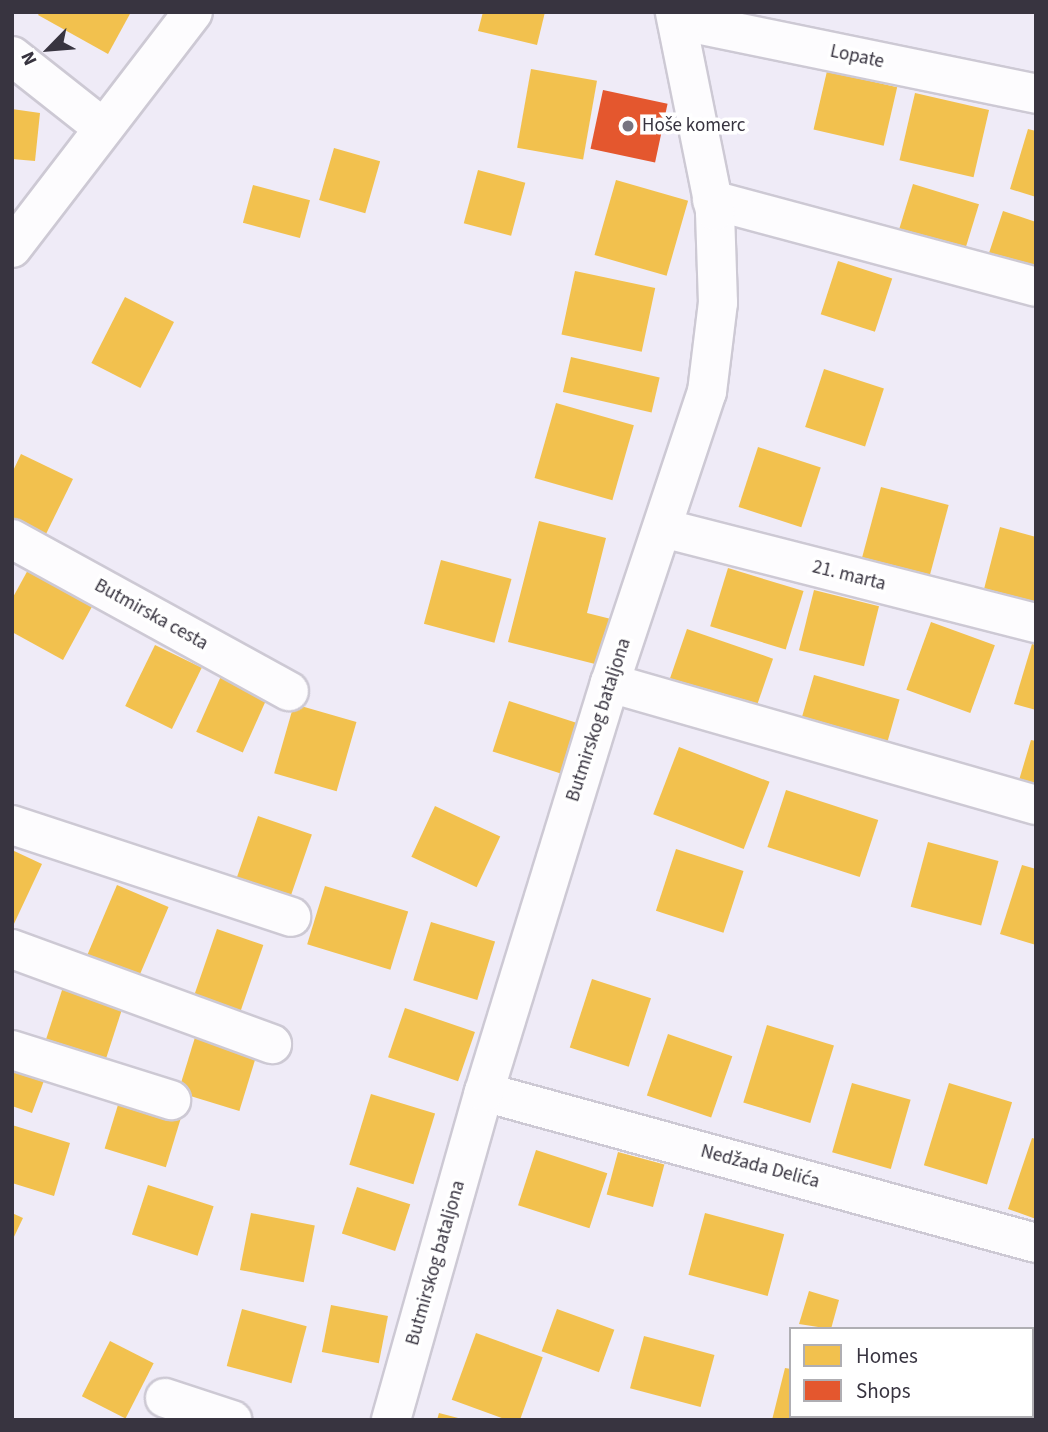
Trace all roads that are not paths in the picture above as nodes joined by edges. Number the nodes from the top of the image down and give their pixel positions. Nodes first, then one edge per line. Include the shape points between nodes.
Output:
1 (193, 12) edge
2 (676, 16) edge
3 (12, 56) edge
4 (1036, 94) edge
5 (102, 127) junction
6 (712, 200) junction
7 (12, 248) edge
8 (1036, 287) edge
9 (663, 528) junction
10 (12, 539) edge
11 (1036, 623) edge
12 (610, 683) junction
13 (289, 691) dead end
14 (1036, 804) edge
15 (12, 825) edge
16 (291, 917) dead end
17 (12, 949) edge
18 (272, 1044) dead end
19 (12, 1050) edge
20 (484, 1092) junction
21 (171, 1100) dead end
22 (1036, 1243) edge
23 (165, 1398) dead end
24 (232, 1420) edge
25 (391, 1420) edge

1 - 5 street
2 - 4 street, Lopate
2 - 6 street, Butmirskog bataljona
3 - 5 street
5 - 7 street
6 - 8 street
6 - 9 street, Butmirskog bataljona via 718,303 707,392
9 - 11 street, 21. marta
9 - 12 street, Butmirskog bataljona
10 - 13 street, Butmirska cesta
12 - 14 street
12 - 20 street, Butmirskog bataljona
15 - 16 street
17 - 18 street
19 - 21 street
20 - 22 street, Nedžada Delića
20 - 25 street, Butmirskog bataljona
23 - 24 street

